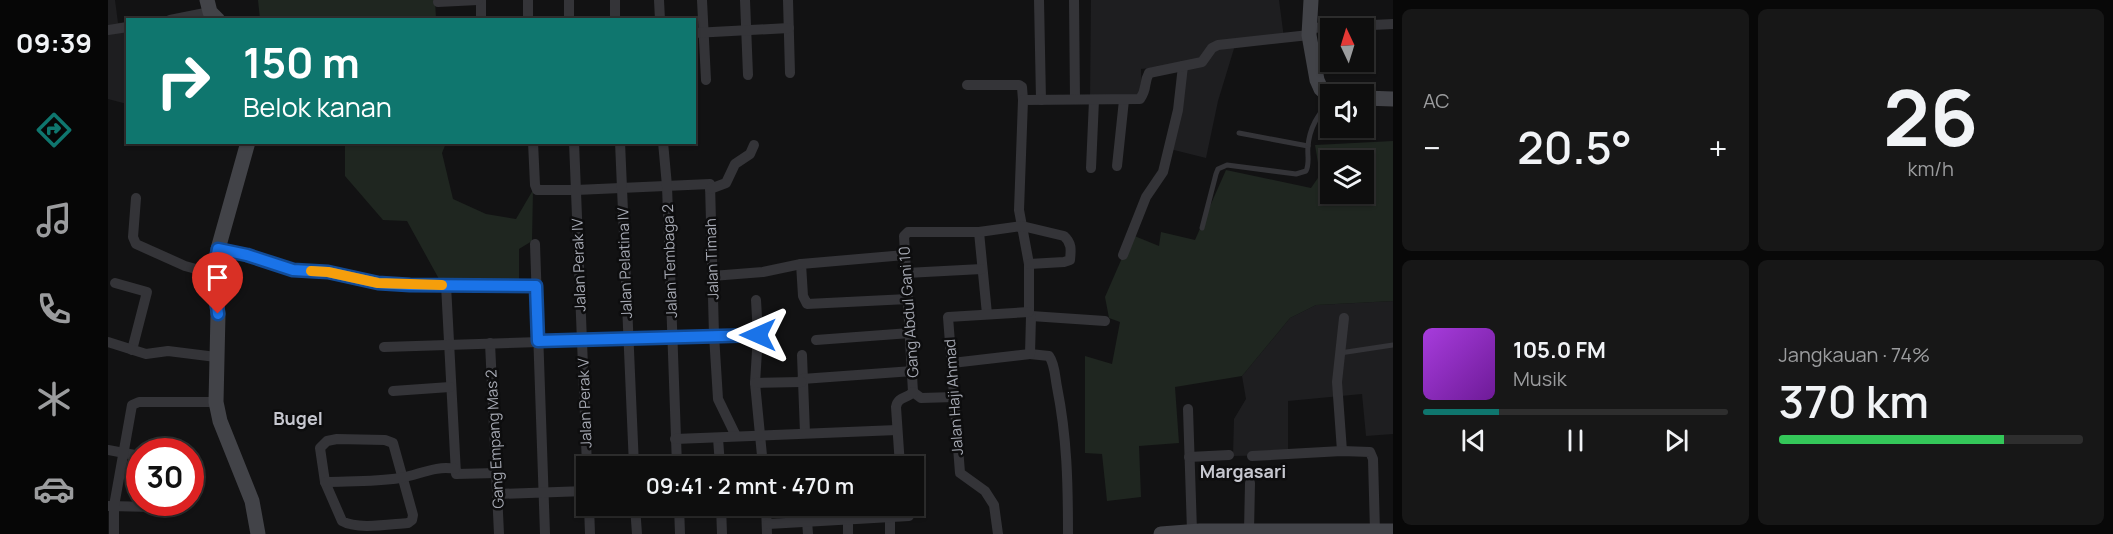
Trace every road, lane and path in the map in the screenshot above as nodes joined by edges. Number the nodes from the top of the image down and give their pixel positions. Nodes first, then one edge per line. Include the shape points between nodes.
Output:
1 (479, 0) edge
2 (528, 0) edge
3 (568, 0) edge
4 (615, 0) edge
5 (659, 0) edge
6 (702, 0) edge
7 (745, 0) edge
8 (788, 0) edge
9 (1039, 0) edge
10 (1074, 0) edge
11 (1311, 0) edge
12 (438, 2) dead end
13 (212, 11) edge
14 (179, 18) edge
15 (481, 18) edge
16 (528, 18) edge
17 (569, 18) edge
18 (615, 18) edge
19 (660, 18) edge
20 (1393, 24) edge
21 (126, 27) edge
22 (789, 28) junction
23 (108, 30) edge
24 (746, 30) junction
25 (1310, 31) junction
26 (699, 32) edge
27 (1183, 66) junction
28 (790, 73) dead end
29 (748, 75) dead end
30 (706, 80) dead end
31 (967, 85) dead end
32 (1320, 86) edge
33 (1374, 98) edge
34 (1075, 99) junction
35 (1393, 99) edge
36 (1023, 100) junction
37 (1041, 100) junction
38 (1094, 100) junction
39 (1124, 100) junction
40 (1320, 114) edge
41 (1239, 133) dead end
42 (247, 144) edge
43 (533, 144) edge
44 (574, 144) edge
45 (620, 144) edge
46 (663, 144) edge
47 (754, 145) dead end
48 (1308, 146) junction
49 (1117, 166) dead end
50 (1091, 168) dead end
51 (667, 186) junction
52 (710, 187) junction
53 (622, 188) junction
54 (576, 190) junction
55 (136, 198) dead end
56 (1022, 226) junction
57 (1202, 228) dead end
58 (979, 232) junction
59 (535, 244) dead end
60 (218, 249) junction
61 (905, 255) junction
62 (1124, 255) dead end
63 (801, 264) junction
64 (1029, 264) junction
65 (982, 269) junction
66 (906, 273) junction
67 (213, 274) junction
68 (712, 276) junction
69 (114, 283) dead end
70 (446, 285) junction
71 (536, 286) junction
72 (908, 299) junction
73 (756, 300) dead end
74 (987, 314) junction
75 (1030, 314) junction
76 (1344, 318) dead end
77 (1105, 321) dead end
78 (910, 333) junction
79 (714, 335) junction
80 (758, 335) junction
81 (672, 337) junction
82 (628, 338) junction
83 (582, 340) junction
84 (816, 340) dead end
85 (538, 341) junction
86 (108, 342) edge
87 (490, 343) junction
88 (448, 345) junction
89 (1393, 345) edge
90 (384, 347) dead end
91 (132, 351) junction
92 (1340, 353) junction
93 (1030, 354) junction
94 (802, 355) dead end
95 (216, 357) junction
96 (952, 363) junction
97 (913, 371) junction
98 (802, 380) junction
99 (450, 387) junction
100 (756, 388) junction
101 (393, 391) dead end
102 (913, 392) junction
103 (955, 397) junction
104 (216, 402) junction
105 (1188, 410) dead end
106 (897, 430) junction
107 (804, 433) junction
108 (761, 435) junction
109 (736, 436) junction
110 (718, 438) junction
111 (675, 439) junction
112 (108, 450) edge
113 (1342, 451) junction
114 (124, 454) junction
115 (1229, 455) dead end
116 (587, 456) edge
117 (634, 456) edge
118 (676, 456) edge
119 (719, 456) edge
120 (762, 456) edge
121 (899, 456) edge
122 (1252, 456) dead end
123 (1189, 457) junction
124 (455, 469) junction
125 (496, 473) junction
126 (404, 478) junction
127 (325, 482) junction
128 (1250, 483) dead end
129 (576, 490) edge
130 (543, 492) junction
131 (497, 494) junction
132 (111, 506) edge
133 (126, 506) edge
134 (589, 516) edge
135 (636, 516) edge
136 (679, 516) edge
137 (721, 516) edge
138 (909, 516) dead end
139 (890, 517) junction
140 (848, 520) junction
141 (807, 521) junction
142 (767, 529) edge
143 (377, 530) edge
144 (1249, 531) junction
145 (1376, 531) junction
146 (1393, 531) edge
147 (1198, 532) edge
148 (114, 534) edge
149 (258, 534) edge
150 (499, 534) edge
151 (544, 534) edge
152 (590, 534) edge
153 (637, 534) edge
154 (680, 534) edge
155 (722, 534) edge
156 (808, 534) edge
157 (848, 534) edge
158 (890, 534) edge
159 (999, 534) edge
160 (1068, 534) edge
161 (1161, 534) edge

1 - 12 street
1 - 15 street
2 - 16 street
3 - 17 street
4 - 18 street
5 - 19 street
6 - 26 street
7 - 24 street
8 - 22 street
9 - 37 street
10 - 34 street
11 - 25 street
13 - 14 street
20 - 25 street
21 - 23 street
22 - 24 street
22 - 28 street
24 - 26 street
24 - 29 street
25 - 27 street via 1218,45 1202,62
25 - 32 street
26 - 30 street
27 - 39 street via 1149,73 1140,99
27 - 62 street via 1178,110 1163,172 1146,197
31 - 36 street via 1019,85
33 - 35 street
34 - 37 street
34 - 38 street
36 - 37 street
36 - 56 street via 1019,210
38 - 39 street
38 - 50 street
39 - 49 street
40 - 48 lane via 1311,128
41 - 48 lane
42 - 60 street
43 - 54 street via 536,189
44 - 54 street, Jalan Perak IV
45 - 53 street, Jalan Pelatina IV
46 - 51 street, Jalan Tembaga 2
47 - 52 street via 750,154 735,164 726,183
48 - 57 lane via 1308,167 1302,173 1227,165 1218,169
51 - 52 street
51 - 53 street
51 - 81 street, Jalan Tembaga 2
52 - 68 street, Jalan Timah
53 - 54 street
53 - 82 street, Jalan Pelatina IV
54 - 83 street, Jalan Perak IV
55 - 67 street via 136,244
56 - 58 street
56 - 64 street
56 - 64 street via 1064,236 1071,247 1068,261
58 - 61 street, Gang Abdul Gani 10 via 908,232 904,236
58 - 65 street
59 - 71 street
60 - 67 street
60 - 70 street via 293,270 328,272 378,283
61 - 63 street
61 - 66 street, Gang Abdul Gani 10
63 - 68 street
63 - 72 street via 807,304
64 - 75 street
65 - 66 street
65 - 74 street
66 - 72 street, Gang Abdul Gani 10
67 - 95 street via 218,314
68 - 79 street, Jalan Timah
69 - 91 street via 147,291
70 - 71 street
70 - 88 street
71 - 85 street
72 - 78 street, Gang Abdul Gani 10
73 - 80 street
74 - 75 street
74 - 96 street, Jalan Haji Ahmad via 948,317
75 - 77 street
75 - 93 street
76 - 92 street
78 - 84 street
78 - 97 street, Gang Abdul Gani 10
79 - 80 street
79 - 81 street
79 - 109 street, Jalan Timah via 718,399
80 - 100 street
81 - 82 street
81 - 111 street, Jalan Tembaga 2
82 - 83 street
82 - 117 street, Jalan Pelatina IV
83 - 85 street
83 - 116 street, Jalan Perak V
85 - 87 street
85 - 130 street
86 - 91 street
87 - 88 street
87 - 125 street, Gang Empang Mas 2
88 - 90 street
88 - 99 street
89 - 92 lane
91 - 95 street
92 - 113 street via 1337,382
93 - 96 street
93 - 160 street via 1049,356 1053,366 1065,426
94 - 98 street
95 - 104 street
96 - 103 street, Jalan Haji Ahmad
97 - 98 street
97 - 102 street, Gang Abdul Gani 10
98 - 100 street
98 - 107 street
99 - 101 street
99 - 124 street
100 - 108 street
102 - 103 street via 921,398
102 - 106 street via 897,402
103 - 159 street, Jalan Haji Ahmad via 960,472 985,491 994,505
104 - 114 street via 133,404
104 - 149 street via 252,501
105 - 123 street
106 - 107 street
106 - 121 street
107 - 108 street
108 - 109 street
108 - 120 street
109 - 110 street
110 - 111 street
110 - 119 street
111 - 118 street, Jalan Tembaga 2
112 - 114 street
113 - 122 street
113 - 145 street via 1372,453
114 - 132 street
115 - 123 street
123 - 147 street
124 - 125 street via 456,474
124 - 126 street via 420,472
125 - 131 street, Gang Empang Mas 2
126 - 127 street
126 - 127 street via 396,447 389,441 337,439 320,448
126 - 143 street via 412,520
127 - 143 street via 342,521
128 - 144 street
129 - 130 street
130 - 131 street
130 - 151 street
131 - 150 street, Gang Empang Mas 2
132 - 133 street
132 - 148 street
134 - 152 street
135 - 153 street
136 - 154 street
137 - 155 street
138 - 139 street
139 - 140 street
139 - 158 street
140 - 141 street
140 - 157 street
141 - 142 street
141 - 156 street
144 - 145 street
144 - 147 street
145 - 146 street
147 - 161 street

